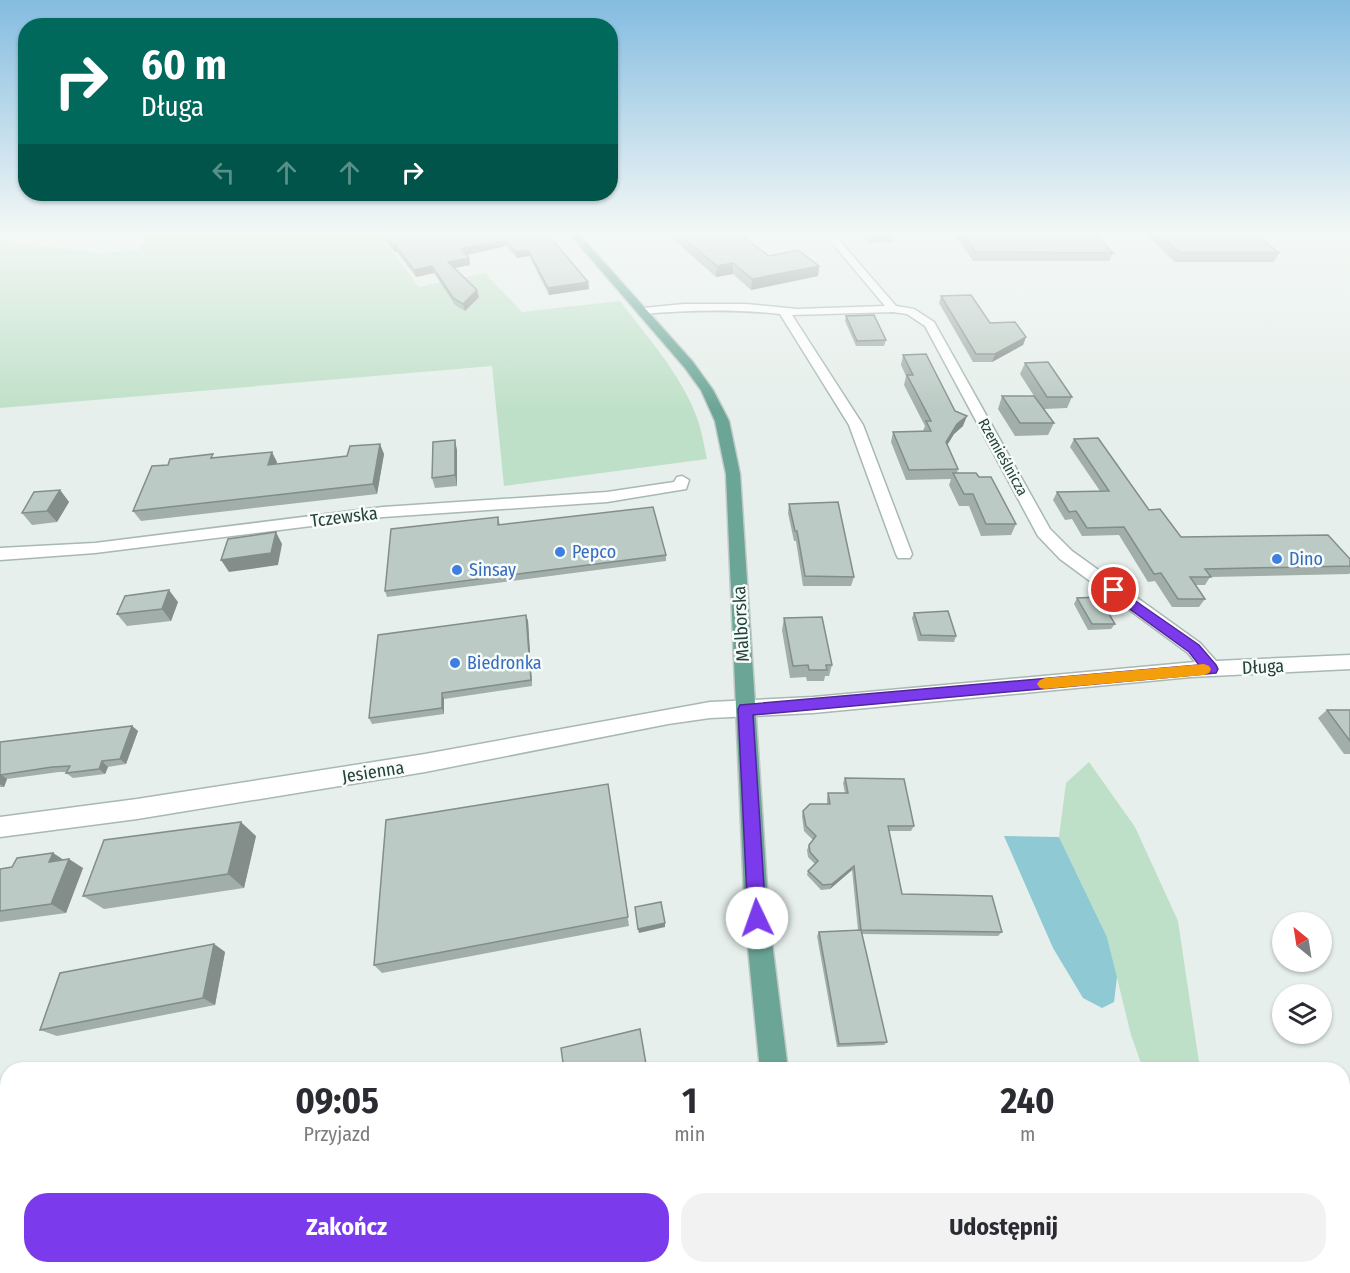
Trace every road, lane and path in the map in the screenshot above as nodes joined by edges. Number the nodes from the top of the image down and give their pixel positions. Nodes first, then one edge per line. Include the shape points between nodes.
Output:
1 (625, 291) edge
2 (878, 291) edge
3 (893, 309) junction
4 (643, 311) junction
5 (784, 311) junction
6 (682, 480) dead end
7 (0, 554) edge
8 (904, 554) dead end
9 (1350, 662) edge
10 (1211, 669) junction
11 (746, 709) junction
12 (0, 827) edge
13 (773, 1062) edge

1 - 4 main road, Malborska
2 - 3 street
3 - 5 street, Rzemieślnicza
3 - 10 street, Rzemieślnicza via 909,311 930,324 1044,532 1066,555 1194,648
4 - 5 street, Rzemieślnicza via 684,307
4 - 11 main road, Malborska via 707,390 722,421 733,474
5 - 8 street via 856,425
6 - 7 street, Tczewska via 681,486 607,497 383,512 95,548
9 - 10 street, Długa
10 - 11 street, Długa
11 - 12 street, Jesienna via 668,716 425,763
11 - 13 main road, Malborska via 757,918

